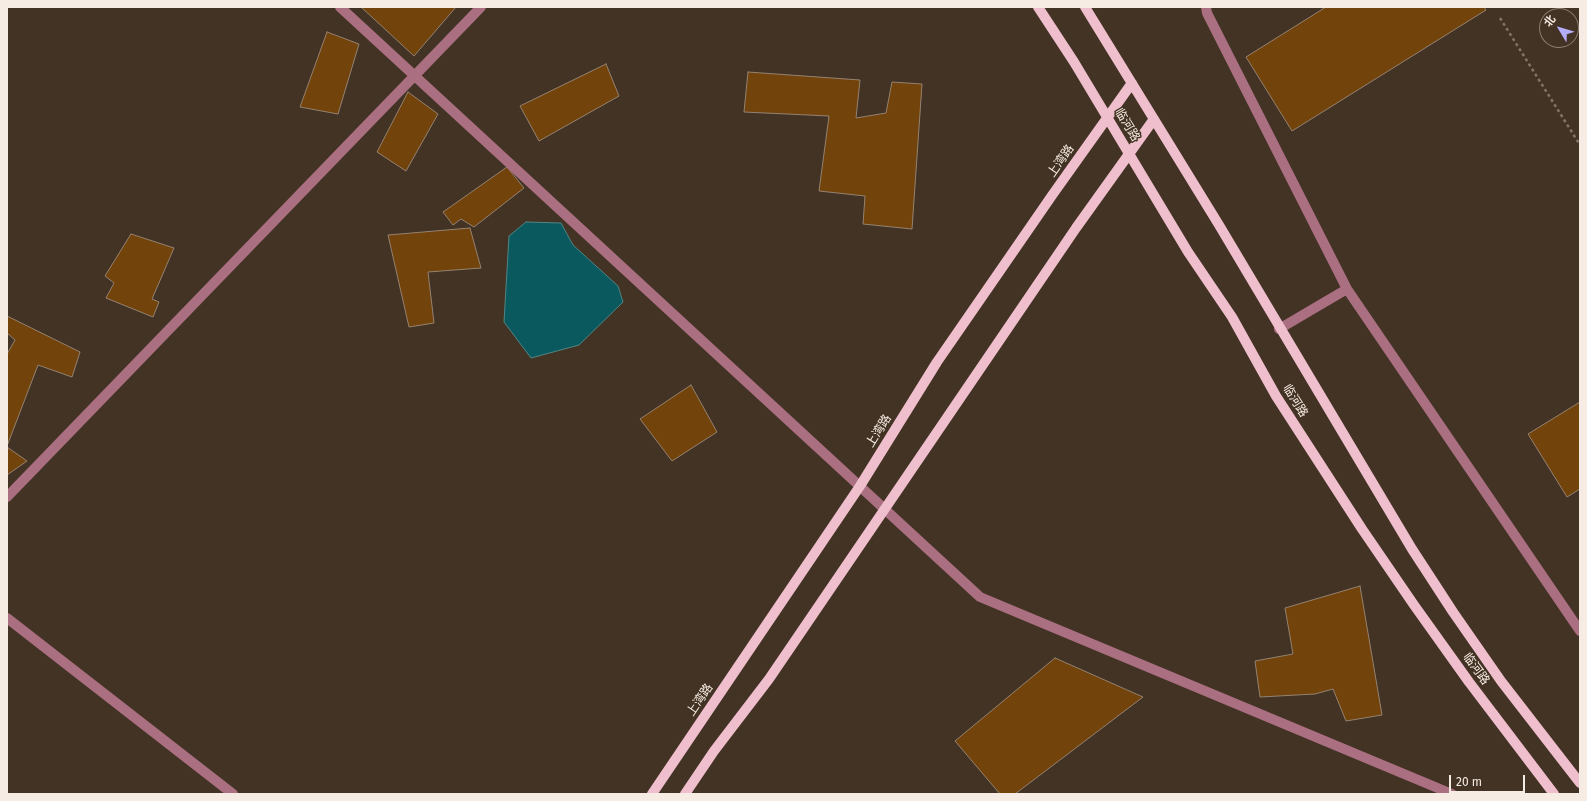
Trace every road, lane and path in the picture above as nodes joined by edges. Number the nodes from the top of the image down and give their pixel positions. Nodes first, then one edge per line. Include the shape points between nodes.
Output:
1 (340, 7) edge
2 (482, 7) edge
3 (1038, 7) edge
4 (1085, 7) edge
5 (1206, 7) edge
6 (1500, 18) dead end
7 (415, 77) junction
8 (1132, 83) junction
9 (1107, 118) junction
10 (1154, 119) junction
11 (1580, 145) edge
12 (1129, 154) junction
13 (1348, 289) junction
14 (1279, 329) junction
15 (860, 486) junction
16 (7, 497) edge
17 (885, 508) junction
18 (7, 618) edge
19 (1580, 631) edge
20 (1580, 783) edge
21 (233, 794) edge
22 (652, 794) edge
23 (685, 794) edge
24 (1452, 794) edge
25 (1554, 794) edge

1 - 7 street
2 - 7 street
3 - 9 main road, 临河路
4 - 8 main road, 临河路
5 - 13 street
6 - 11 path
7 - 15 street
7 - 16 street
8 - 9 main road, 上湾路
8 - 10 main road, 临河路
9 - 12 main road, 临河路
9 - 15 main road, 上湾路 via 937,362
10 - 12 main road
10 - 14 main road, 临河路
12 - 17 main road
12 - 25 main road, 临河路 via 1188,252 1232,317 1276,396 1362,528 1465,676
13 - 14 street
13 - 19 street
14 - 20 main road, 临河路 via 1453,612 1501,681
15 - 17 street
15 - 22 main road, 上湾路
17 - 23 main road via 769,679
17 - 24 street via 980,597
18 - 21 street

